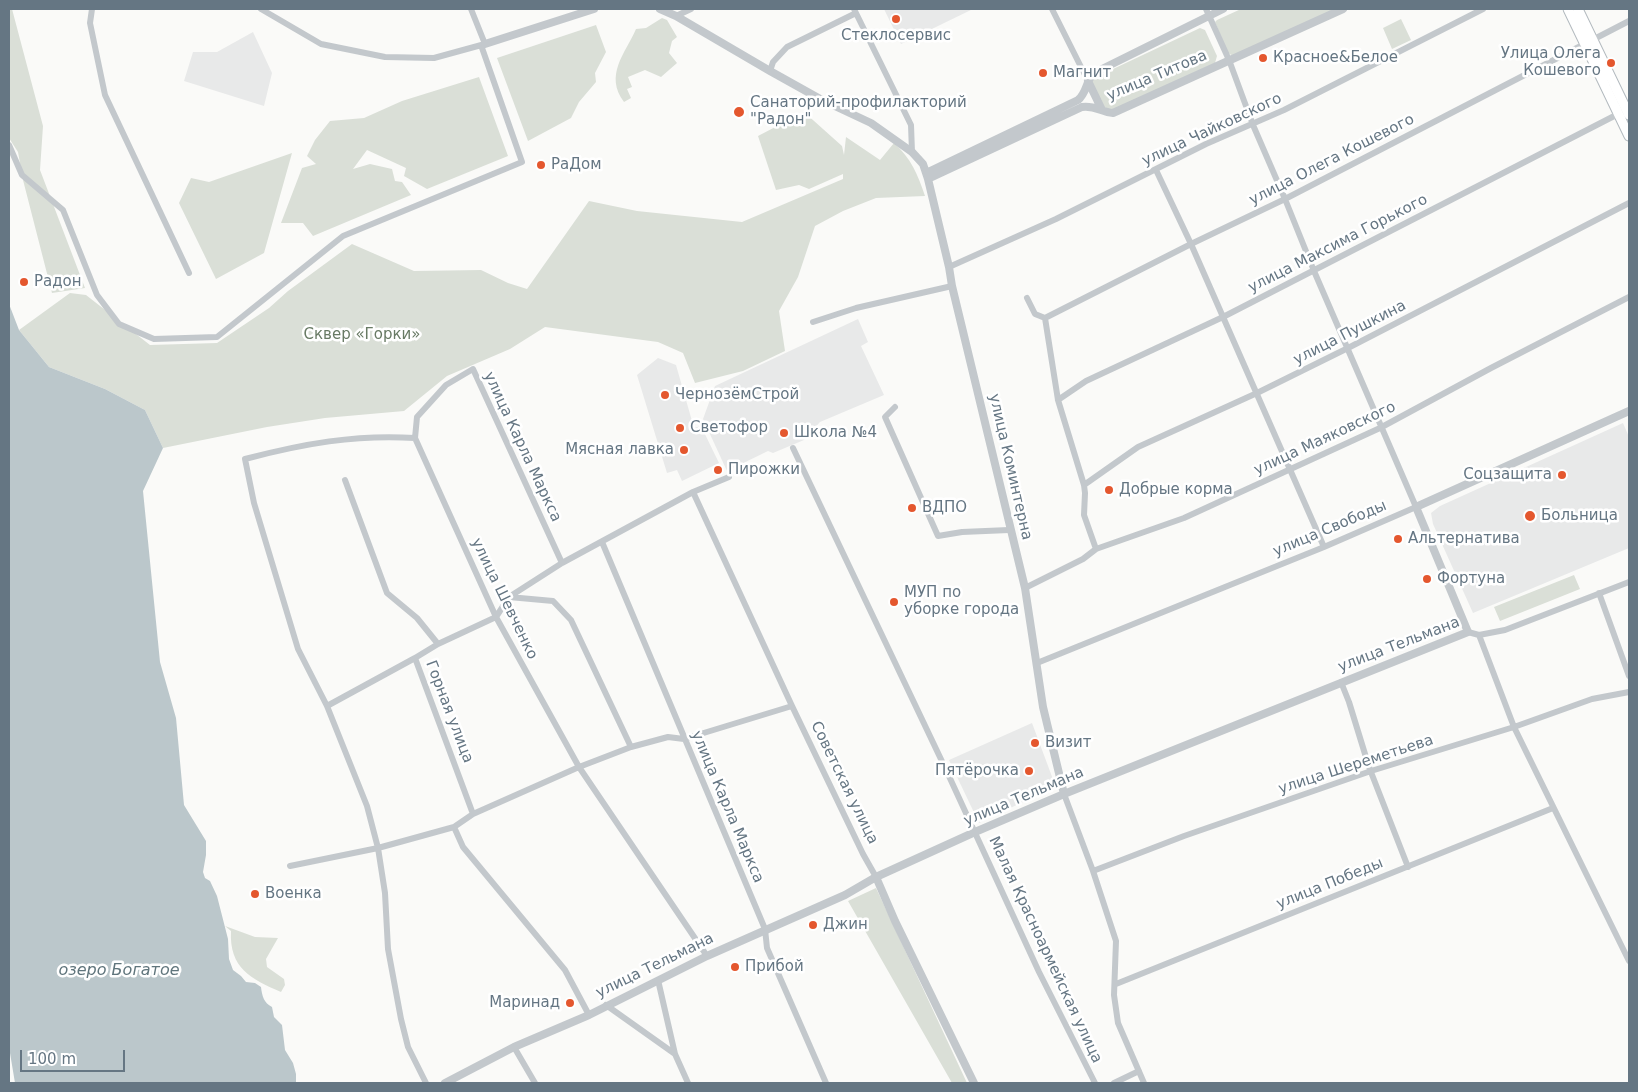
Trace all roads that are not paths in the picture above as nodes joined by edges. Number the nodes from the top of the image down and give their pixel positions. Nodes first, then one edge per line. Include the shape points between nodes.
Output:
1 (92, 9) edge
2 (261, 9) edge
3 (471, 9) edge
4 (594, 9) edge
5 (660, 9) edge
6 (690, 9) edge
7 (1052, 9) edge
8 (1223, 9) edge
9 (1343, 9) edge
10 (1483, 9) edge
11 (1568, 9) edge
12 (1578, 9) edge
13 (855, 11) edge
14 (1207, 12) edge
15 (676, 16) junction
16 (1629, 21) edge
17 (1589, 41) junction
18 (483, 44) junction
19 (1229, 60) junction
20 (1082, 68) junction
21 (770, 71) junction
22 (1094, 72) junction
23 (1088, 81) junction
24 (1102, 110) junction
25 (1626, 112) edge
26 (1253, 125) junction
27 (1629, 136) edge
28 (9, 145) edge
29 (912, 152) junction
30 (1156, 170) junction
31 (927, 176) junction
32 (1285, 199) junction
33 (1629, 203) edge
34 (1191, 244) junction
35 (949, 267) junction
36 (1314, 272) junction
37 (189, 273) dead end
38 (952, 286) junction
39 (1629, 297) edge
40 (1027, 298) dead end
41 (1223, 317) junction
42 (1045, 318) junction
43 (813, 322) dead end
44 (1348, 348) junction
45 (1257, 394) junction
46 (1058, 400) junction
47 (895, 407) dead end
48 (1629, 412) edge
49 (1380, 428) junction
50 (415, 438) junction
51 (793, 448) dead end
52 (1290, 469) junction
53 (729, 477) dead end
54 (345, 480) dead end
55 (1084, 485) junction
56 (693, 492) junction
57 (1416, 507) junction
58 (1009, 530) junction
59 (602, 542) junction
60 (1324, 547) junction
61 (1096, 549) junction
62 (562, 563) junction
63 (1629, 582) edge
64 (1024, 588) junction
65 (1599, 593) junction
66 (509, 597) junction
67 (496, 617) junction
68 (1468, 632) junction
69 (1479, 635) junction
70 (438, 644) junction
71 (414, 658) junction
72 (1036, 662) junction
73 (1629, 676) edge
74 (1341, 682) junction
75 (1629, 692) edge
76 (327, 706) junction
77 (792, 706) junction
78 (1514, 727) junction
79 (684, 739) junction
80 (631, 747) junction
81 (579, 767) junction
82 (1371, 771) junction
83 (1064, 794) junction
84 (1553, 808) junction
85 (473, 814) junction
86 (454, 826) junction
87 (975, 832) junction
88 (378, 848) junction
89 (290, 866) dead end
90 (1408, 867) junction
91 (1093, 871) junction
92 (876, 877) junction
93 (765, 929) junction
94 (706, 956) junction
95 (1629, 961) edge
96 (658, 980) junction
97 (1116, 984) junction
98 (606, 1005) junction
99 (589, 1015) junction
100 (514, 1047) junction
101 (675, 1054) junction
102 (1139, 1071) junction
103 (426, 1083) edge
104 (445, 1083) edge
105 (535, 1083) edge
106 (688, 1083) edge
107 (826, 1083) edge
108 (974, 1083) edge
109 (1095, 1083) edge
110 (1114, 1083) edge
111 (1144, 1083) edge

1 - 37 street via 90,23 105,95
2 - 18 street via 321,44 385,57 434,58
3 - 18 street
4 - 18 street
5 - 15 street, улица Коминтерна
6 - 15 street
7 - 20 street
8 - 14 street, улица Титова
9 - 19 street, улица Титова
10 - 26 street, улица Чайковского
11 - 17 main road
12 - 17 main road
13 - 21 street via 787,47 773,62
13 - 29 street via 911,125
14 - 19 street
14 - 22 street, улица Титова
15 - 21 street, улица Коминтерна
16 - 17 street, улица Олега Кошевого
17 - 25 main road
17 - 32 street, улица Олега Кошевого
18 - 28 street via 522,162 343,236 217,337 154,339 119,324 97,295 63,210 22,175
19 - 24 street, улица Титова via 1113,113
19 - 26 street
20 - 22 street
20 - 23 street
21 - 29 street, улица Коминтерна via 871,123
22 - 23 street, улица Титова
23 - 24 street
23 - 31 street, улица Титова via 1078,100
24 - 31 street, улица Титова via 1082,107
25 - 27 main road
25 - 36 street, улица Максима Горького
26 - 30 street, улица Чайковского via 1206,144
26 - 32 street
29 - 31 street, улица Коминтерна via 923,164
30 - 34 street
30 - 35 street, улица Чайковского
31 - 35 street, улица Коминтерна
32 - 34 street, улица Олега Кошевого
32 - 36 street
33 - 44 street, улица Пушкина
34 - 41 street
34 - 42 street, улица Олега Кошевого
35 - 38 street, улица Коминтерна
36 - 41 street, улица Максима Горького
36 - 44 street
38 - 43 street via 856,308
38 - 58 street, улица Коминтерна
39 - 49 street, улица Маяковского
40 - 42 street via 1035,314
41 - 45 street
41 - 46 street, улица Максима Горького via 1086,381
42 - 46 street
44 - 45 street, улица Пушкина
44 - 49 street
45 - 52 street
45 - 55 street, улица Пушкина via 1138,447
46 - 55 street
47 - 58 street via 885,417 938,536
48 - 57 street, улица Свободы
49 - 52 street, улица Маяковского
49 - 57 street
50 - 62 street, улица Карла Маркса via 417,417 446,385 473,369
50 - 67 street, улица Шевченко
50 - 76 street via 346,438 245,459 254,503 298,649
51 - 87 street, Малая Красноармейская улица
52 - 60 street
52 - 61 street, улица Маяковского via 1184,518
53 - 56 street
54 - 70 street, Горная улица via 387,592 417,618
55 - 61 street via 1084,515
56 - 59 street
56 - 77 street, Советская улица
57 - 60 street, улица Свободы
57 - 68 street
58 - 64 street, улица Коминтерна
59 - 62 street
59 - 79 street, улица Карла Маркса
60 - 72 street, улица Свободы
61 - 64 street, улица Маяковского via 1083,559
62 - 66 street
63 - 65 street, улица Тельмана
64 - 72 street, улица Коминтерна
65 - 69 street, улица Тельмана via 1505,630
65 - 73 street
66 - 67 street
66 - 80 street via 553,601 571,620
67 - 70 street
67 - 81 street, улица Шевченко
68 - 69 street, улица Тельмана
68 - 74 street, улица Тельмана
69 - 78 street
70 - 71 street, Горная улица
71 - 76 street
71 - 85 street, Горная улица
72 - 83 street, улица Коминтерна
74 - 82 street
74 - 83 street, улица Тельмана
75 - 78 street, улица Шереметьева via 1592,699
76 - 88 street via 367,806
77 - 79 street
77 - 92 street, Советская улица
78 - 82 street, улица Шереметьева
78 - 84 street
79 - 80 street via 668,736
79 - 93 street, улица Карла Маркса
80 - 81 street
81 - 85 street
81 - 94 street, улица Шевченко
82 - 90 street
82 - 91 street, улица Шереметьева
83 - 87 street, улица Тельмана
83 - 91 street, улица Коминтерна
84 - 90 street, улица Победы
84 - 95 street
85 - 86 street
86 - 88 street
86 - 99 street via 463,847 565,970
87 - 92 street, улица Тельмана
87 - 109 street, Малая Красноармейская улица via 1039,972
88 - 89 street
88 - 103 street via 385,893 388,949 401,1019 408,1046
90 - 97 street, улица Победы
91 - 97 street, улица Коминтерна via 1116,941
92 - 93 street, улица Тельмана via 845,895
92 - 108 street, Советская улица
93 - 94 street, улица Тельмана
93 - 107 street, улица Карла Маркса via 767,948
94 - 96 street, улица Тельмана
96 - 98 street, улица Тельмана
96 - 101 street
97 - 102 street, улица Коминтерна via 1114,995 1118,1023
98 - 99 street, улица Тельмана
98 - 101 street
99 - 100 street, улица Тельмана
100 - 104 street, улица Тельмана
100 - 105 street
101 - 106 street
102 - 110 street
102 - 111 street

